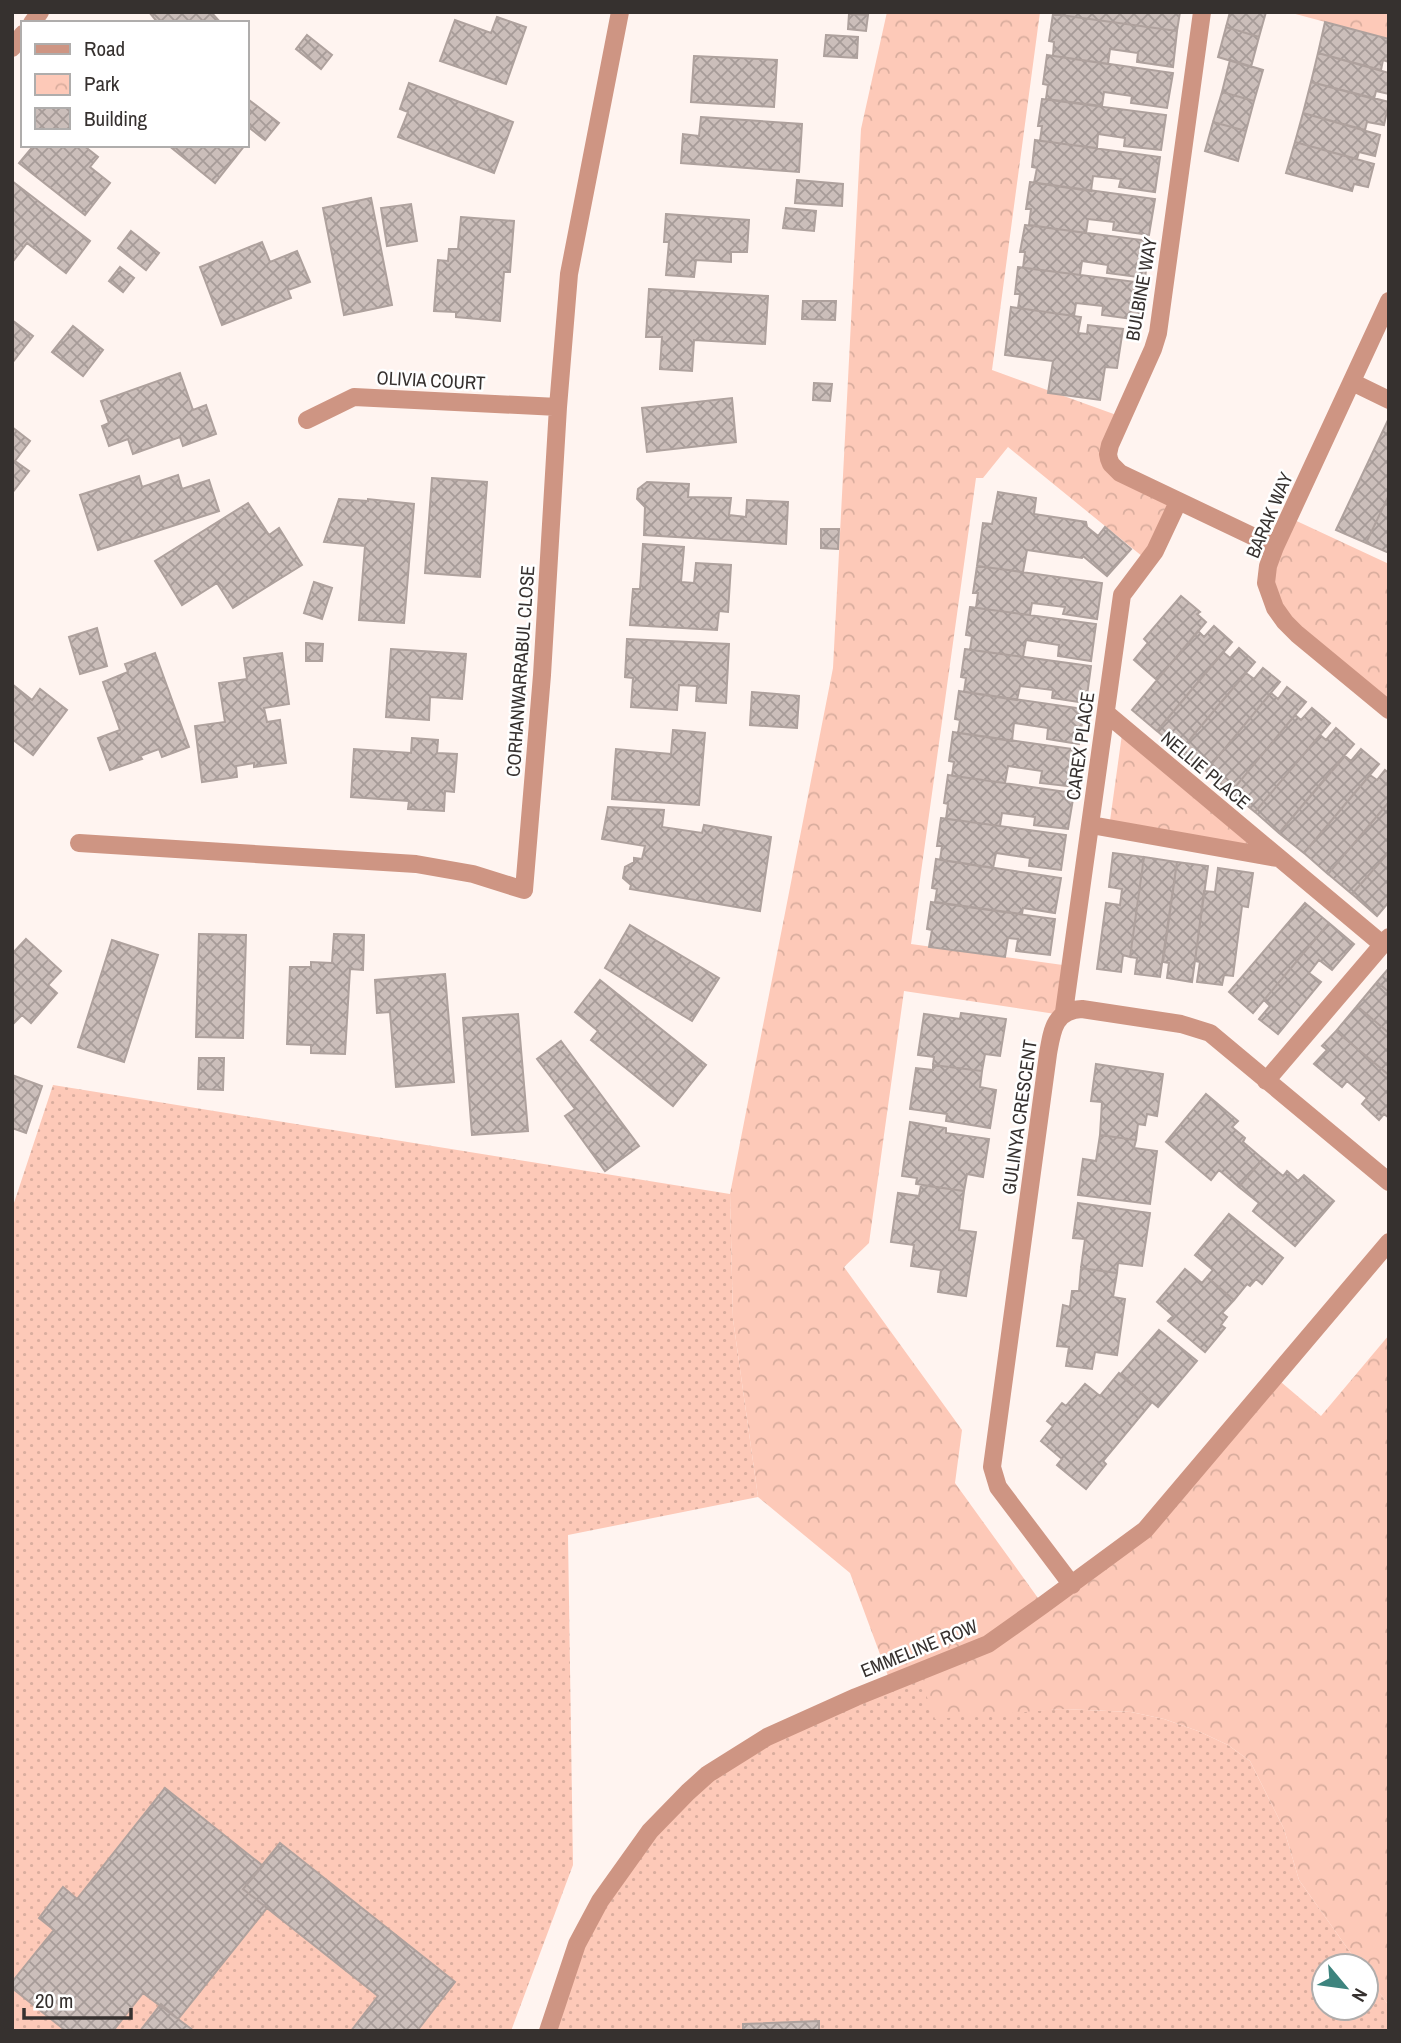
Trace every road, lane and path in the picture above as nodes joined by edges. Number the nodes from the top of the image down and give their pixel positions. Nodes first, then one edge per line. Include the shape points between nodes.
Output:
1 (620, 12) edge
2 (1202, 12) edge
3 (1389, 301) edge
4 (1352, 382) junction
5 (1389, 400) edge
6 (558, 407) junction
7 (307, 420) dead end
8 (1178, 502) junction
9 (1275, 547) junction
10 (1389, 710) edge
11 (1106, 713) junction
12 (1091, 825) junction
13 (79, 843) dead end
14 (1280, 858) junction
15 (1385, 941) edge
16 (1064, 1012) junction
17 (1266, 1081) junction
18 (1389, 1182) edge
19 (1389, 1242) edge
20 (1072, 1585) junction
21 (548, 2031) edge

1 - 6 street, CORHANWARRABUL CLOSE via 569,274
2 - 8 street, BULBINE WAY via 1158,333 1108,454 1120,472
3 - 4 street, BARAK WAY
4 - 5 street
4 - 9 street, BARAK WAY
6 - 7 street, OLIVIA COURT via 354,397
6 - 13 street, CORHANWARRABUL CLOSE via 523,890 416,863
8 - 9 street, BULBINE WAY
8 - 11 street, CAREX PLACE via 1155,551 1122,595
9 - 10 street, BARAK WAY via 1266,583 1275,608 1297,634
11 - 12 street, CAREX PLACE
11 - 14 street, NELLIE PLACE
12 - 14 street
12 - 16 street, CAREX PLACE
14 - 15 street, NELLIE PLACE
15 - 17 street, NELLIE PLACE
16 - 17 street via 1082,1009 1191,1026 1217,1039
16 - 20 street, GULINYA CRESCENT via 1051,1034 992,1467 998,1487
17 - 18 street
19 - 20 street, EMMELINE ROW via 1145,1530
20 - 21 street, EMMELINE ROW via 988,1644 767,1737 708,1774 650,1831 600,1901 577,1944

